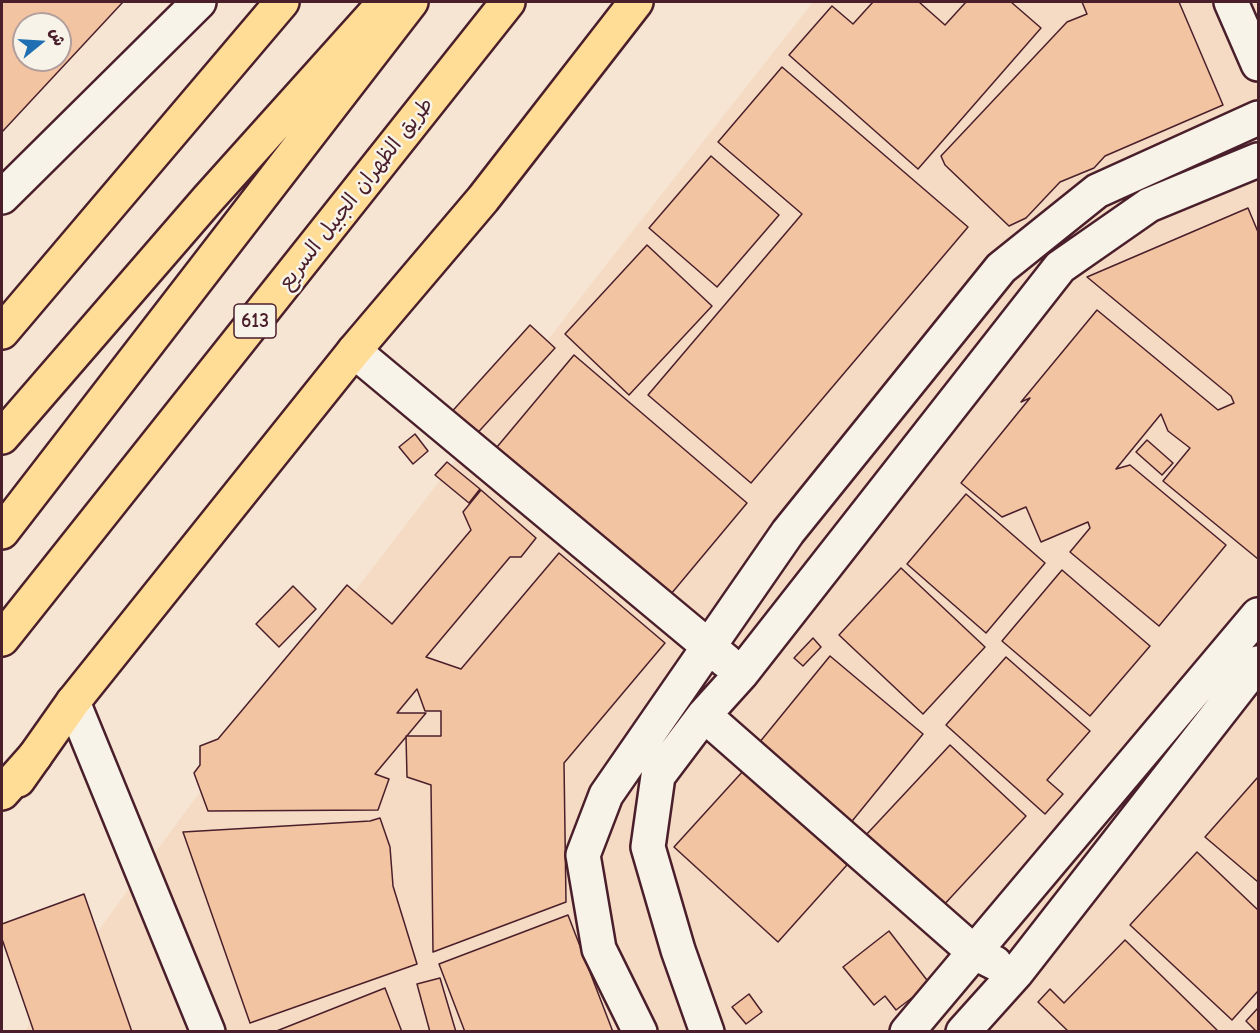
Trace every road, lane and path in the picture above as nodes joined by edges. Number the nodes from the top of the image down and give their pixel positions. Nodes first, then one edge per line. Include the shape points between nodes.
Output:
1 (199, 2) edge
2 (282, 2) edge
3 (386, 2) edge
4 (411, 2) edge
5 (508, 2) edge
6 (636, 2) edge
7 (1231, 2) edge
8 (1258, 64) edge
9 (1258, 118) edge
10 (1258, 160) edge
11 (2, 197) edge
12 (1035, 240) junction
13 (1060, 267) junction
14 (2, 332) edge
15 (354, 351) junction
16 (2, 437) edge
17 (2, 532) edge
18 (1258, 615) edge
19 (2, 639) edge
20 (709, 647) junction
21 (1258, 663) edge
22 (741, 674) junction
23 (74, 702) junction
24 (704, 716) junction
25 (35, 756) junction
26 (2, 793) edge
27 (2, 803) edge
28 (975, 953) junction
29 (1016, 973) junction
30 (208, 1032) edge
31 (640, 1032) edge
32 (707, 1032) edge
33 (908, 1032) edge
34 (963, 1032) edge

1 - 11 street
2 - 14 main road
3 - 16 main road via 208,199
4 - 17 main road
5 - 19 main road, طريق الظهران الجبيل السريع / 613
6 - 15 main road via 483,199
7 - 8 street
9 - 12 street via 1097,191
10 - 13 street via 1149,205
12 - 13 street
12 - 20 street via 1000,268 788,532
13 - 22 street
15 - 20 street
15 - 23 main road
18 - 28 street
20 - 22 street
20 - 31 street via 606,795 583,855 599,949
21 - 29 street
22 - 24 street
23 - 25 main road
23 - 30 street
24 - 28 street
24 - 32 street via 658,776 648,847
25 - 26 main road
25 - 27 main road
28 - 29 street
28 - 33 street
29 - 34 street

